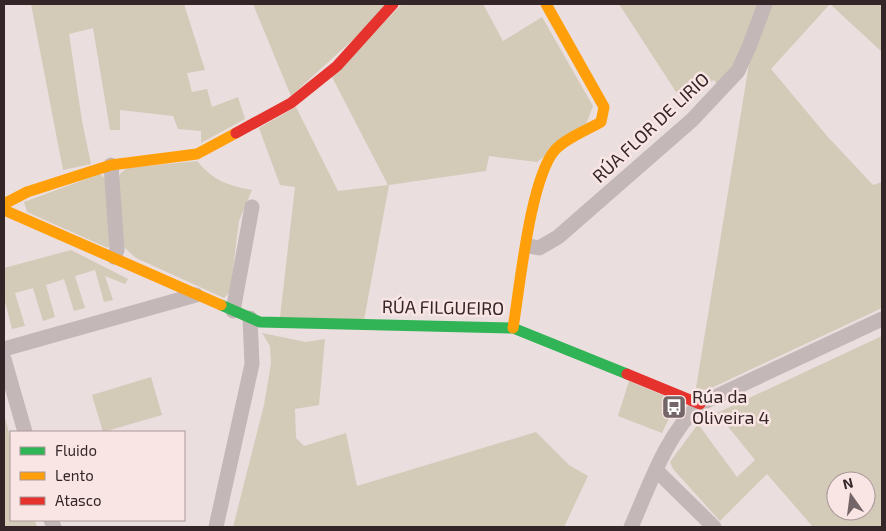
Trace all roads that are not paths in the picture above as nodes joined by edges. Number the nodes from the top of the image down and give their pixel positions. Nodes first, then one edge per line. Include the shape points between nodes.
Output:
1 (392, 4) edge
2 (546, 4) edge
3 (765, 4) edge
4 (111, 165) junction
5 (4, 204) edge
6 (252, 207) dead end
7 (4, 210) edge
8 (529, 246) junction
9 (114, 257) junction
10 (196, 295) junction
11 (233, 311) junction
12 (250, 318) junction
13 (882, 320) edge
14 (513, 328) junction
15 (4, 349) edge
16 (4, 359) edge
17 (700, 404) junction
18 (25, 431) edge
19 (656, 470) junction
20 (216, 527) edge
21 (631, 527) edge
22 (714, 527) edge

1 - 4 street via 337,66 291,103 197,154
2 - 8 street via 604,107 601,122 557,148 546,162 537,187
3 - 8 street, RÚA FLOR DE LIRIO via 738,71 692,120 558,237 539,248
4 - 5 street via 27,192
4 - 9 street via 117,250
6 - 11 street
7 - 9 street, RÚA FILGUEIRO
8 - 14 street
9 - 10 street, RÚA FILGUEIRO
10 - 11 street, RÚA FILGUEIRO
10 - 15 street
11 - 12 street, RÚA FILGUEIRO
12 - 14 street, RÚA FILGUEIRO via 287,324
12 - 20 street via 252,364
13 - 17 street
14 - 17 street, RÚA FILGUEIRO
16 - 18 street
17 - 19 street via 684,418
19 - 21 street
19 - 22 street

